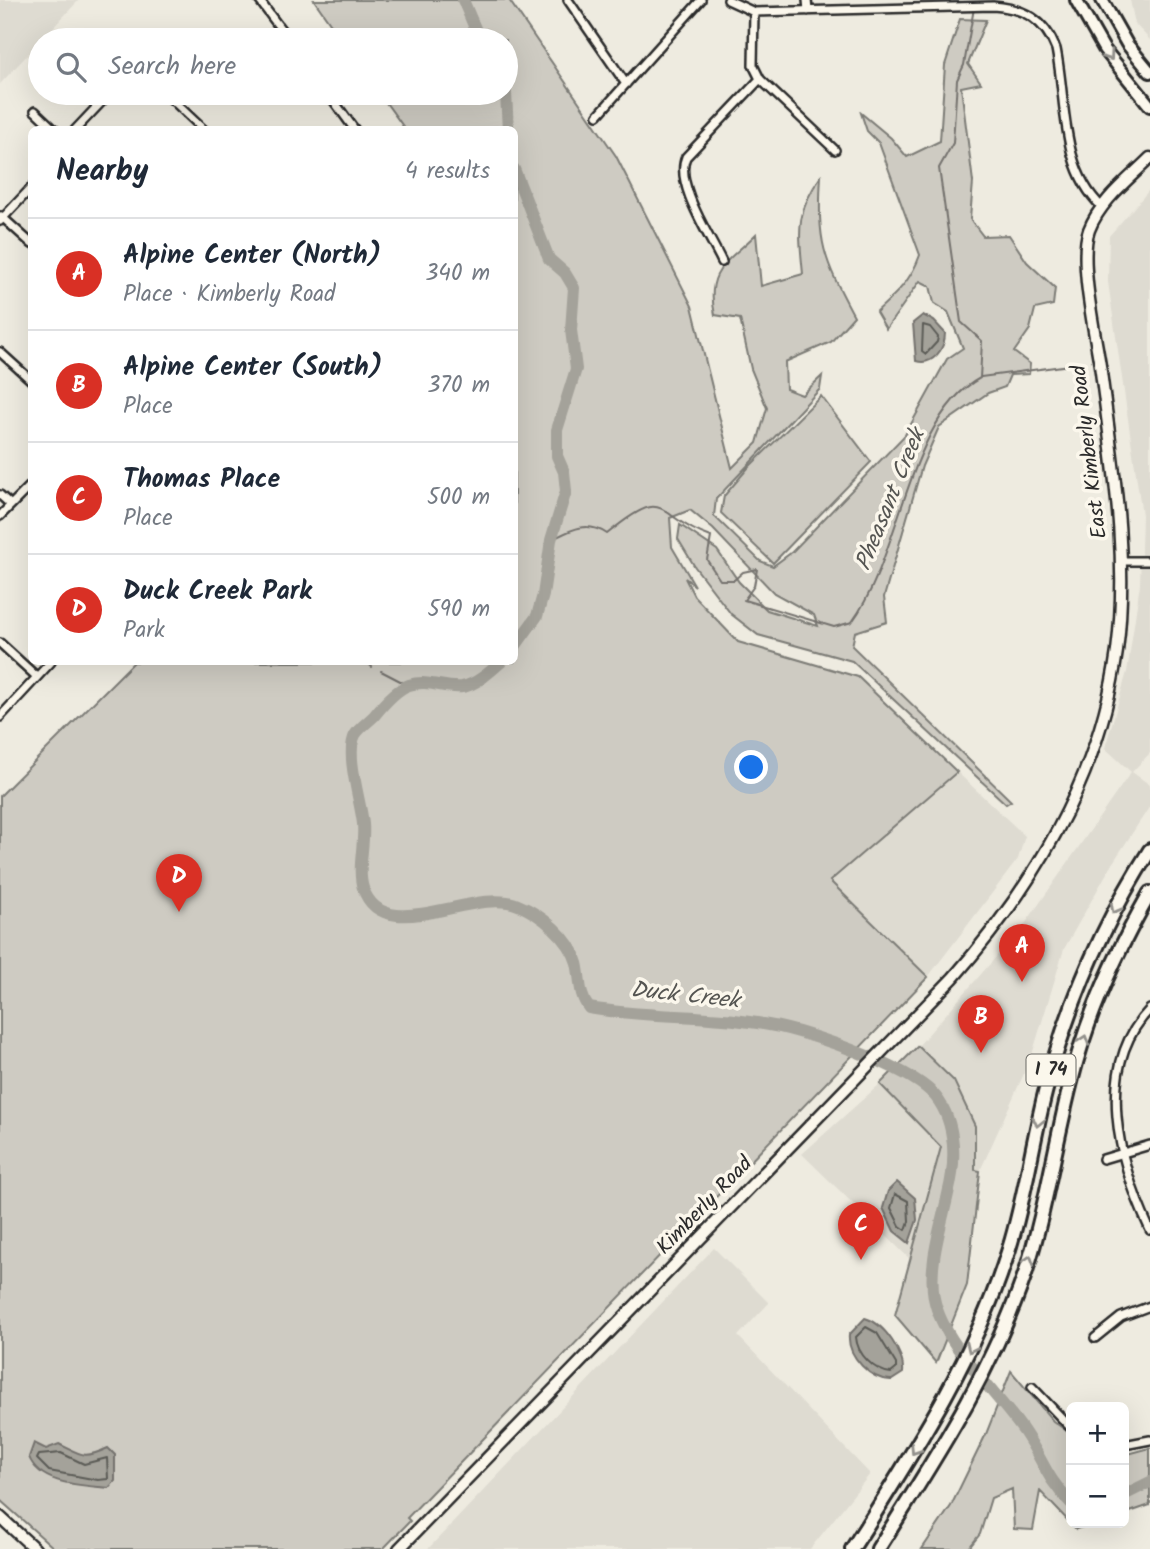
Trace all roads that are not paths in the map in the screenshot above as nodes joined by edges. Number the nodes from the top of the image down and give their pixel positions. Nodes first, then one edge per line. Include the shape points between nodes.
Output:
1 (259, 0) edge
2 (701, 0) edge
3 (728, 0) edge
4 (807, 0) edge
5 (1076, 0) edge
6 (1102, 0) edge
7 (573, 2) edge
8 (902, 4) edge
9 (808, 11) junction
10 (754, 12) junction
11 (280, 28) edge
12 (1150, 72) edge
13 (760, 79) junction
14 (626, 84) junction
15 (99, 105) edge
16 (178, 105) edge
17 (337, 105) edge
18 (1150, 106) edge
19 (35, 111) dead end
20 (598, 115) dead end
21 (51, 126) edge
22 (79, 126) edge
23 (200, 126) edge
24 (352, 126) edge
25 (835, 150) dead end
26 (1150, 158) edge
27 (28, 191) edge
28 (1102, 207) junction
29 (1, 218) edge
30 (28, 241) edge
31 (722, 262) dead end
32 (0, 352) edge
33 (28, 377) edge
34 (28, 488) edge
35 (0, 495) edge
36 (11, 505) junction
37 (0, 516) edge
38 (1121, 561) junction
39 (1150, 561) edge
40 (0, 643) edge
41 (48, 665) edge
42 (36, 676) junction
43 (0, 717) edge
44 (1150, 850) edge
45 (1029, 881) joint
46 (1150, 893) edge
47 (1150, 1009) edge
48 (1150, 1145) edge
49 (1124, 1153) junction
50 (1103, 1159) dead end
51 (1150, 1228) edge
52 (1150, 1306) edge
53 (1095, 1338) dead end
54 (1032, 1387) dead end
55 (1066, 1423) edge
56 (1150, 1440) edge
57 (1129, 1444) edge
58 (878, 1508) junction
59 (0, 1517) edge
60 (881, 1546) edge
61 (35, 1549) edge
62 (399, 1549) edge
63 (842, 1549) edge
64 (852, 1549) edge

1 - 11 street
2 - 14 street
3 - 10 street
4 - 9 street
5 -> 18 main road via 1104,49
6 - 12 main road via 1127,44
7 - 14 street
8 - 9 street
8 - 28 street via 997,6 1033,16 1052,37 1062,75 1072,161 1086,191
9 - 10 street
10 - 13 street via 753,65
13 - 25 street
13 - 31 street via 682,164 684,182
14 - 20 street
15 - 22 street
16 - 23 street
17 - 24 street
19 - 21 street
26 - 28 main road
27 - 29 street
28 - 38 main road, East Kimberly Road via 1089,231 1086,257
29 - 30 street
32 - 33 street
34 - 36 street
35 - 36 street
36 - 37 street
38 - 39 street
38 - 45 main road, East Kimberly Road via 1117,652 1101,720 1076,791
40 - 42 street
41 - 42 street
42 - 43 street
44 -> 58 highway, I 74 via 1109,920 1067,1019 1009,1248 990,1303 950,1391
45 - 62 main road, Kimberly Road via 984,942 893,1041
60 -> 46 highway, I 74 via 965,1412 1007,1325 1031,1254 1072,1076 1089,1024 1118,953
47 - 49 street via 1118,1067 1115,1101
48 - 49 street
49 - 50 street
49 - 51 street
52 - 53 street via 1121,1317
54 - 55 street
56 - 57 street
58 - 63 highway
58 - 64 highway, I 74
59 - 61 main road

